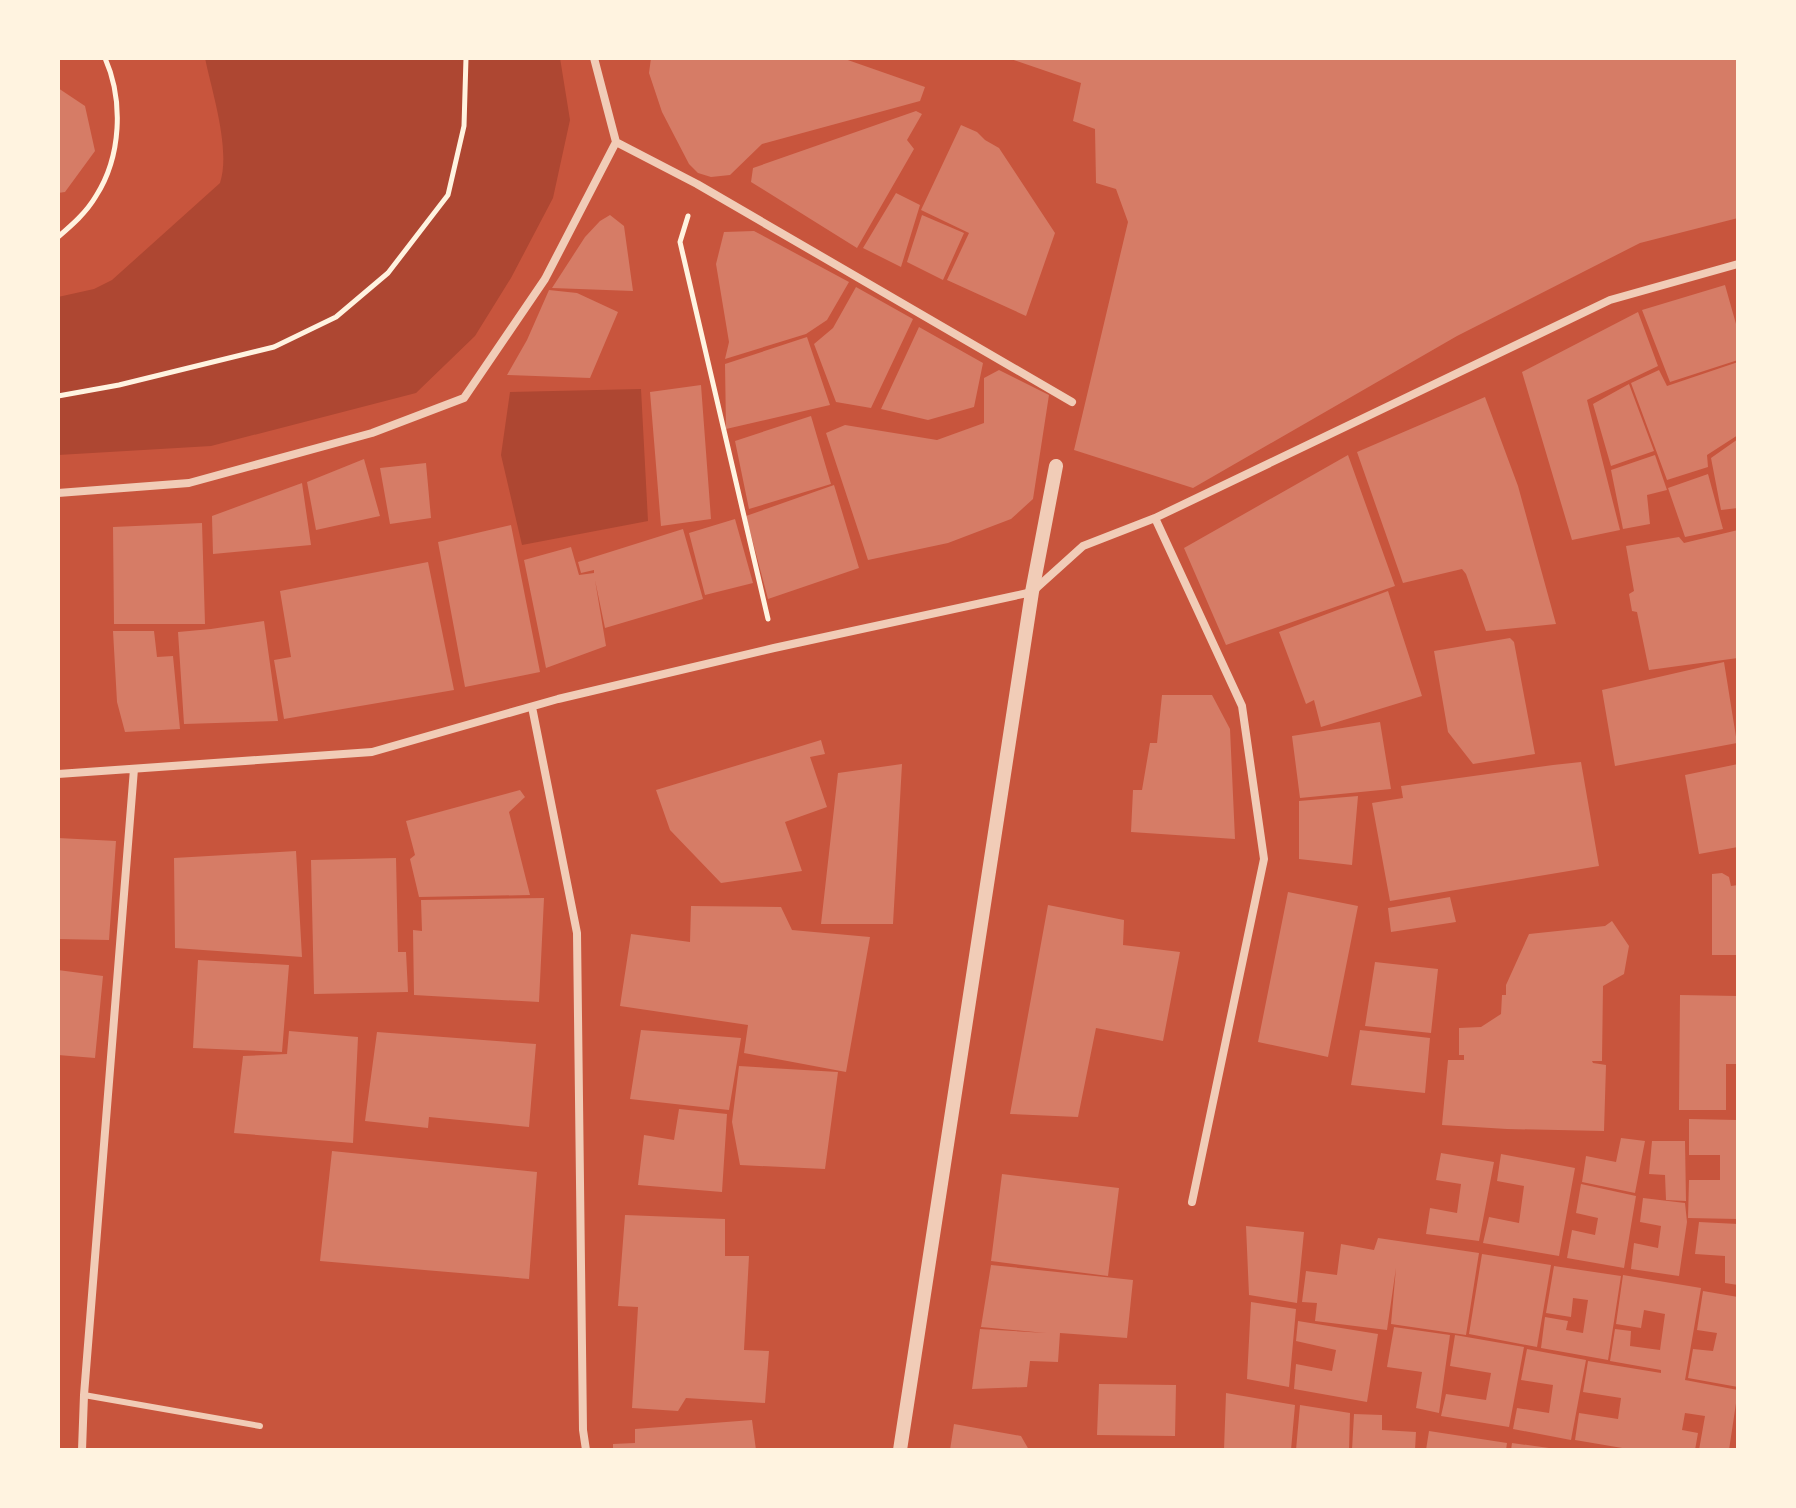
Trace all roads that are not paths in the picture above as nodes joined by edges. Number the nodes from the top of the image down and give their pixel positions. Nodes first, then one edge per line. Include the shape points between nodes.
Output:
1 (594, 58) edge
2 (616, 142) junction
3 (1738, 264) edge
4 (1072, 402) dead end
5 (1056, 466) dead end
6 (58, 493) edge
7 (1155, 518) junction
8 (1032, 592) junction
9 (532, 707) junction
10 (134, 769) junction
11 (58, 774) edge
12 (1192, 1202) dead end
13 (84, 1395) junction
14 (260, 1426) dead end
15 (82, 1450) edge
16 (586, 1450) edge
17 (900, 1450) edge

1 - 2 street
2 - 4 street
2 - 6 street via 545,279 464,398 372,433 189,483
3 - 7 street via 1610,300
5 - 8 street
7 - 8 street via 1083,546
7 - 12 street via 1242,706 1264,859
8 - 9 street
8 - 17 street
9 - 10 street via 372,752
9 - 16 street via 577,933
10 - 11 street
10 - 13 street
13 - 14 lane
13 - 15 street

